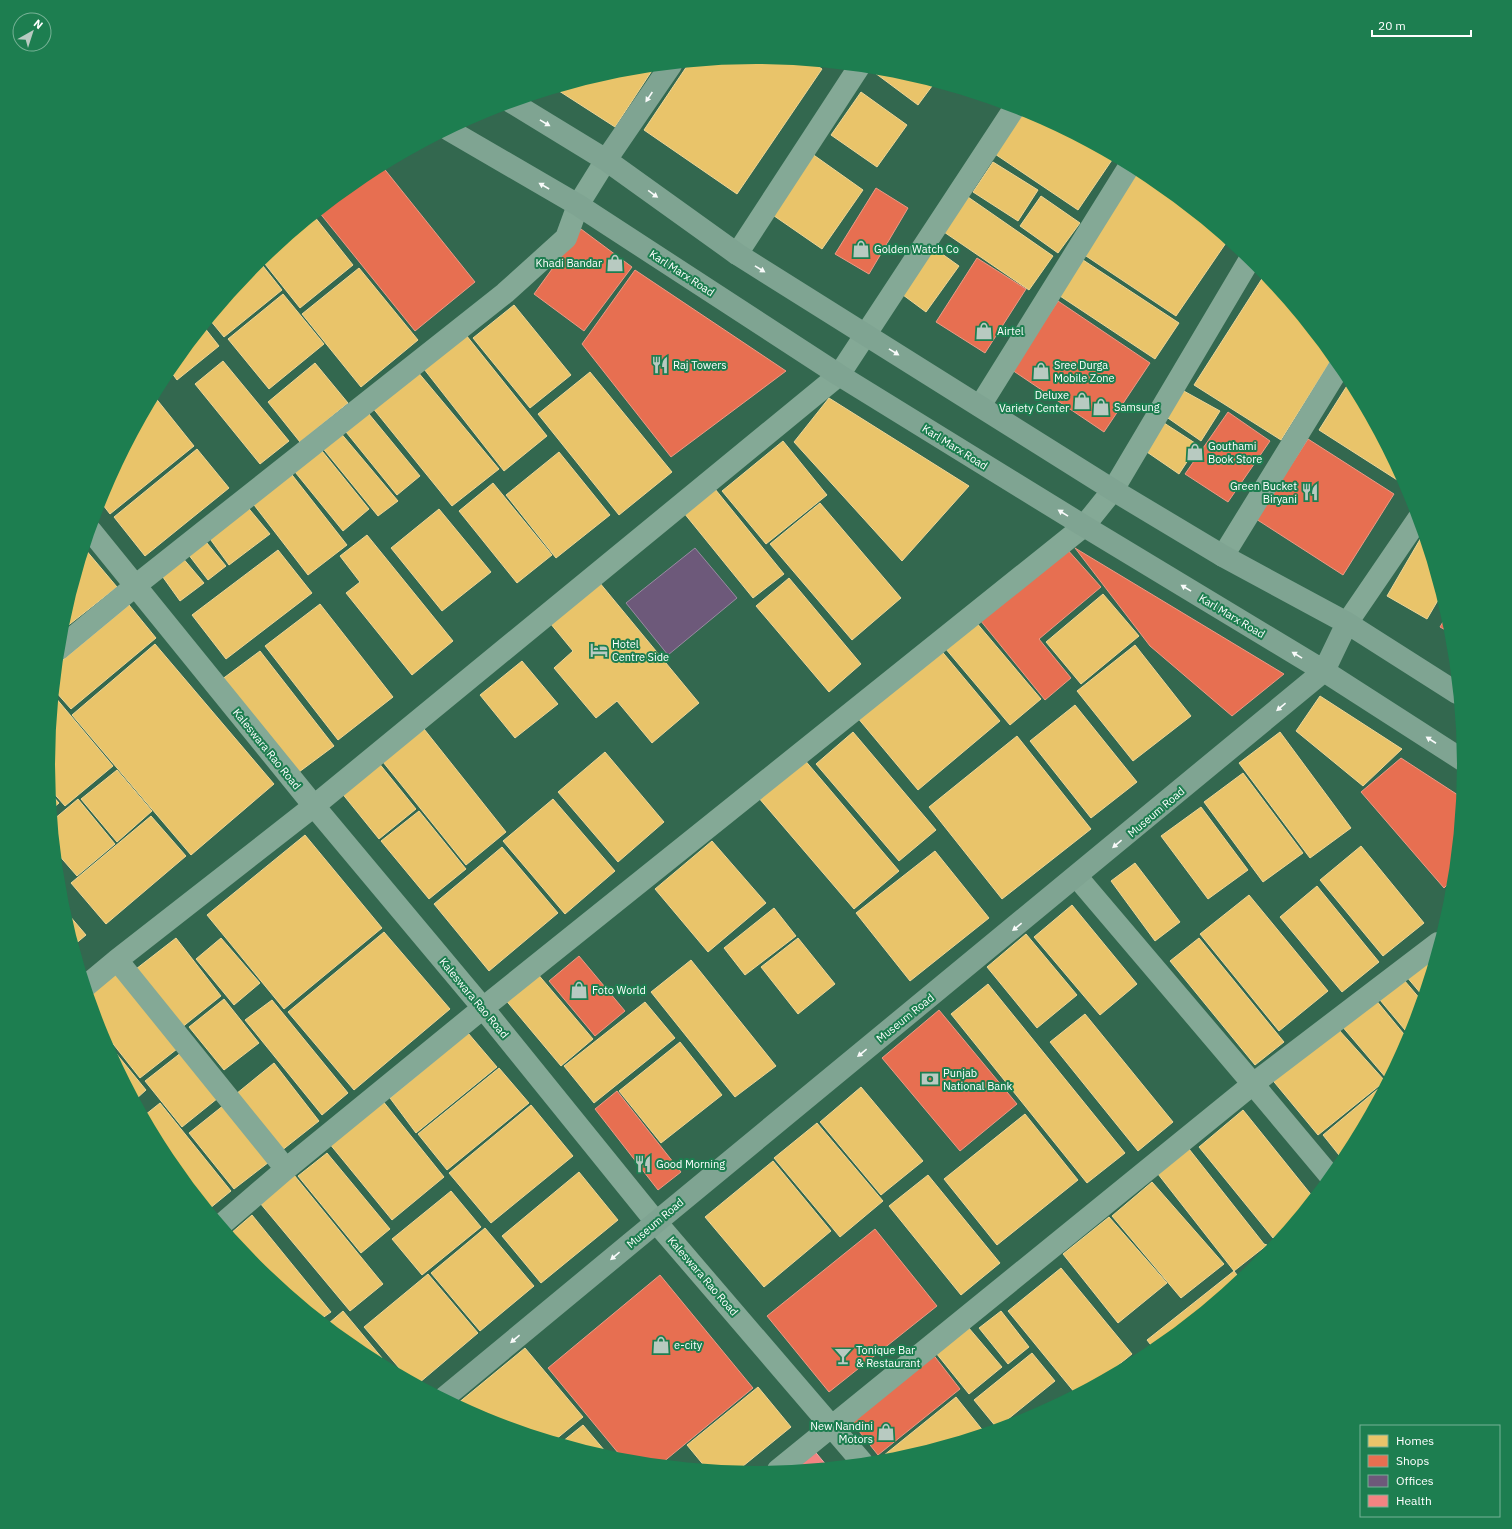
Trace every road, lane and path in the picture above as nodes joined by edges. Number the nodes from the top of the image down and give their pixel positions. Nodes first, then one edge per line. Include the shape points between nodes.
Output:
1 (668, 69) edge
2 (857, 71) edge
3 (518, 106) edge
4 (1012, 112) edge
5 (453, 133) edge
6 (606, 160) junction
7 (1127, 170) edge
8 (578, 206) junction
9 (737, 254) junction
10 (1247, 264) edge
11 (866, 335) junction
12 (1337, 372) edge
13 (839, 375) junction
14 (980, 406) junction
15 (1114, 490) junction
16 (1414, 524) edge
17 (1084, 526) junction
18 (94, 534) edge
19 (1223, 556) junction
20 (135, 586) junction
21 (1347, 623) junction
22 (66, 644) edge
23 (1324, 671) junction
24 (1452, 690) edge
25 (1457, 756) edge
26 (314, 806) junction
27 (1077, 877) junction
28 (1433, 947) edge
29 (117, 960) junction
30 (90, 983) edge
31 (483, 1008) junction
32 (1253, 1084) junction
33 (286, 1169) junction
34 (1326, 1171) edge
35 (225, 1222) edge
36 (656, 1222) junction
37 (448, 1394) edge
38 (832, 1427) junction
39 (859, 1458) edge
40 (785, 1465) edge

1 -> 6 main road
2 - 9 street
3 -> 6 main road
4 - 11 street
8 -> 5 main road, Karl Marx Road
6 - 8 street
6 -> 9 main road
7 - 14 street
8 - 13 main road, Karl Marx Road
8 - 20 street via 566,238 505,293
9 -> 11 main road
10 - 15 street
11 - 13 street
11 -> 14 main road
12 - 19 street
17 -> 13 main road, Karl Marx Road
13 - 26 street
14 - 15 main road
15 - 17 street
15 - 19 main road
16 - 21 street
23 -> 17 main road, Karl Marx Road
17 - 31 street
18 - 20 street, Kaleswara Rao Road
19 - 21 main road
20 - 22 street
20 - 26 street, Kaleswara Rao Road
21 - 23 main road, Museum Road
21 - 24 main road
25 -> 23 main road, Karl Marx Road
23 -> 27 main road, Museum Road
26 - 29 street
26 - 31 street, Kaleswara Rao Road
27 - 32 street
27 -> 36 main road, Museum Road
28 - 32 street
29 - 30 street
29 - 33 street
31 - 33 street
31 - 36 street, Kaleswara Rao Road
32 - 34 street
32 - 38 street
33 - 35 street
36 -> 37 main road, Museum Road
36 - 38 street, Kaleswara Rao Road
38 - 39 street, Kaleswara Rao Road
38 - 40 street

